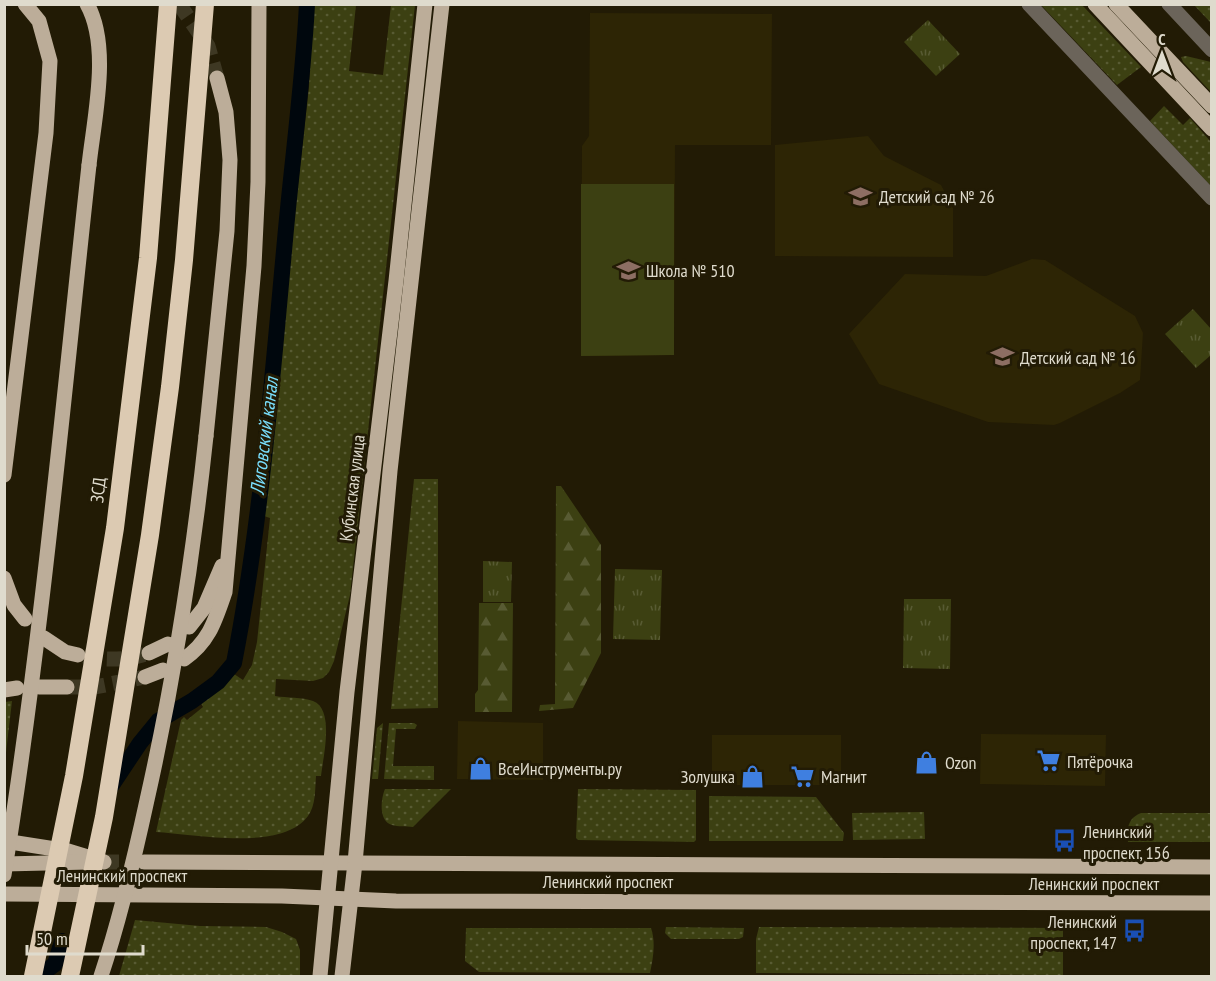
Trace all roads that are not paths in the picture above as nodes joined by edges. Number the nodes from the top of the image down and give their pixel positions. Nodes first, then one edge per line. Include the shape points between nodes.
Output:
1 (25, 4) edge
2 (87, 4) edge
3 (168, 4) edge
4 (205, 4) edge
5 (259, 4) edge
6 (425, 4) edge
7 (442, 4) edge
8 (1029, 4) edge
9 (1095, 4) edge
10 (1116, 4) edge
11 (1169, 4) edge
12 (1212, 50) edge
13 (217, 78) tunnel mouth
14 (1212, 106) edge
15 (1212, 129) edge
16 (1212, 198) edge
17 (4, 475) edge
18 (228, 549) junction
19 (4, 578) edge
20 (25, 619) dead end
21 (189, 627) dead end
22 (44, 638) dead end
23 (168, 644) dead end
24 (149, 652) tunnel mouth
25 (78, 655) tunnel mouth
26 (183, 659) dead end
27 (163, 670) dead end
28 (145, 677) tunnel mouth
29 (39, 687) dead end
30 (67, 687) tunnel mouth
31 (4, 841) edge
32 (144, 862) tunnel mouth
33 (331, 863) junction
34 (355, 863) junction
35 (4, 864) edge
36 (1212, 867) edge
37 (4, 875) edge
38 (4, 894) edge
39 (329, 898) junction
40 (351, 899) junction
41 (1212, 903) edge
42 (33, 976) edge
43 (70, 976) edge
44 (101, 976) edge
45 (321, 976) edge
46 (342, 976) edge

1 - 17 main road via 39,21 50,61 47,121
2 - 37 main road, bridge via 94,17 100,62 27,721
3 - 42 highway, ЗСД, bridge via 148,258 114,528 74,776
4 - 43 highway, bridge via 184,261 152,524 104,817
5 - 18 main road via 254,266
6 - 33 main road, Кубинская улица
7 - 34 main road, Кубинская улица via 390,471
8 - 16 street
9 - 15 main road
10 - 14 main road
11 - 12 street
13 - 44 main road, bridge via 230,160 228,219 182,628 136,850
18 - 21 main road via 204,608
18 - 26 main road via 225,592 216,617 197,650
19 - 20 main road via 14,605
22 - 25 main road via 64,652
23 - 24 main road
27 - 28 main road
29 - 30 main road
31 - 35 main road, Ленинский проспект via 68,851 104,862
32 - 33 main road, Ленинский проспект
33 - 34 main road, Ленинский проспект
33 - 39 main road, Кубинская улица
34 - 36 main road, Ленинский проспект
34 - 40 main road, Кубинская улица
38 - 39 main road, Ленинский проспект
39 - 40 main road, Ленинский проспект
39 - 45 main road, Кубинская улица
40 - 41 main road, Ленинский проспект
40 - 46 main road, Кубинская улица

